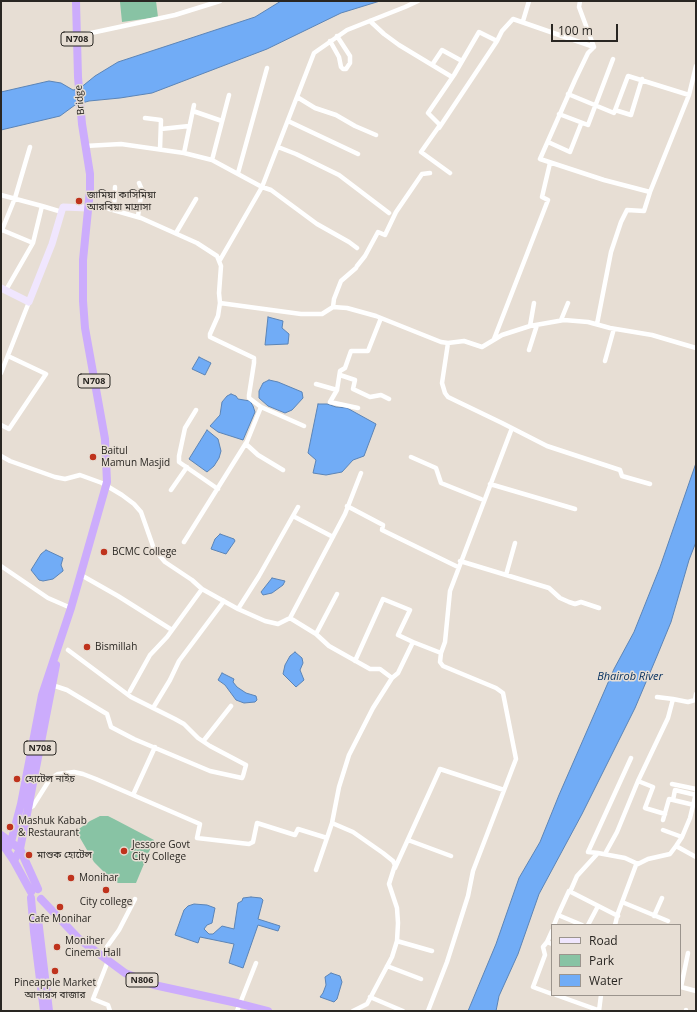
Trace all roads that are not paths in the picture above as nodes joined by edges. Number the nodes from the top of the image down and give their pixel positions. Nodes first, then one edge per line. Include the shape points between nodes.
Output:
1 (76, 1) edge
2 (220, 1) edge
3 (418, 1) edge
4 (529, 1) edge
5 (580, 1) edge
6 (370, 21) junction
7 (523, 21) junction
8 (76, 36) junction
9 (337, 36) junction
10 (330, 41) junction
11 (497, 41) junction
12 (594, 47) junction
13 (612, 59) dead end
14 (462, 61) junction
15 (432, 65) junction
16 (696, 66) edge
17 (267, 68) dead end
18 (452, 77) junction
19 (642, 79) junction
20 (568, 94) junction
21 (689, 94) junction
22 (229, 95) dead end
23 (297, 98) junction
24 (596, 105) junction
25 (615, 110) junction
26 (559, 114) junction
27 (145, 118) dead end
28 (288, 121) junction
29 (222, 122) junction
30 (581, 124) junction
31 (189, 126) junction
32 (439, 128) junction
33 (161, 129) junction
34 (376, 135) dead end
35 (548, 142) junction
36 (85, 146) junction
37 (30, 147) dead end
38 (278, 147) junction
39 (160, 150) junction
40 (184, 153) junction
41 (358, 154) dead end
42 (212, 160) junction
43 (550, 163) junction
44 (238, 173) junction
45 (430, 173) dead end
46 (450, 173) dead end
47 (138, 183) dead end
48 (115, 187) dead end
49 (262, 187) junction
50 (650, 192) junction
51 (1, 195) edge
52 (15, 198) junction
53 (196, 200) dead end
54 (42, 206) junction
55 (88, 208) junction
56 (114, 210) junction
57 (62, 212) junction
58 (389, 213) dead end
59 (138, 216) dead end
60 (1, 230) edge
61 (176, 233) junction
62 (33, 243) junction
63 (357, 248) dead end
64 (220, 260) junction
65 (4, 289) edge
66 (29, 302) junction
67 (220, 303) junction
68 (534, 303) dead end
69 (568, 303) dead end
70 (333, 308) junction
71 (381, 318) junction
72 (561, 320) junction
73 (597, 324) junction
74 (537, 325) junction
75 (530, 326) junction
76 (613, 332) dead end
77 (494, 339) junction
78 (448, 343) junction
79 (696, 348) edge
80 (529, 350) dead end
81 (8, 356) junction
82 (605, 360) dead end
83 (1, 372) edge
84 (340, 375) junction
85 (316, 384) dead end
86 (337, 390) junction
87 (389, 399) dead end
88 (261, 406) junction
89 (358, 408) dead end
90 (196, 410) dead end
91 (1, 425) edge
92 (304, 426) dead end
93 (512, 428) junction
94 (246, 443) junction
95 (1, 456) edge
96 (411, 457) dead end
97 (187, 467) junction
98 (283, 470) dead end
99 (361, 473) dead end
100 (490, 484) junction
101 (650, 484) dead end
102 (106, 486) junction
103 (218, 489) junction
104 (171, 490) dead end
105 (481, 499) dead end
106 (347, 506) junction
107 (298, 507) dead end
108 (575, 509) dead end
109 (293, 516) junction
110 (333, 537) junction
111 (184, 542) dead end
112 (515, 543) dead end
113 (460, 561) junction
114 (1, 566) edge
115 (458, 567) junction
116 (81, 575) junction
117 (506, 575) junction
118 (202, 590) junction
119 (337, 594) dead end
120 (224, 601) junction
121 (71, 608) junction
122 (599, 608) dead end
123 (238, 609) junction
124 (290, 618) junction
125 (172, 630) junction
126 (63, 633) junction
127 (316, 634) junction
128 (413, 642) junction
129 (68, 650) dead end
130 (441, 653) junction
131 (355, 661) junction
132 (392, 678) junction
133 (52, 685) junction
134 (130, 691) dead end
135 (696, 694) edge
136 (657, 697) dead end
137 (673, 700) junction
138 (230, 706) dead end
139 (153, 708) junction
140 (206, 740) dead end
141 (155, 747) junction
142 (630, 758) dead end
143 (638, 781) junction
144 (672, 784) dead end
145 (696, 789) edge
146 (504, 790) junction
147 (696, 794) edge
148 (132, 795) junction
149 (673, 800) junction
150 (694, 805) junction
151 (28, 810) junction
152 (665, 814) junction
153 (663, 820) dead end
154 (332, 823) junction
155 (663, 830) dead end
156 (1, 836) edge
157 (682, 837) junction
158 (327, 838) junction
159 (408, 840) junction
160 (1, 842) edge
161 (11, 842) junction
162 (676, 846) junction
163 (20, 849) junction
164 (7, 850) junction
165 (606, 852) dead end
166 (598, 853) junction
167 (450, 856) dead end
168 (696, 857) edge
169 (14, 861) junction
170 (638, 864) junction
171 (394, 869) junction
172 (316, 870) dead end
173 (570, 892) junction
174 (36, 896) junction
175 (662, 898) dead end
176 (135, 899) dead end
177 (622, 902) junction
178 (597, 908) dead end
179 (558, 915) junction
180 (618, 916) junction
181 (654, 916) junction
182 (668, 922) dead end
183 (554, 924) edge
184 (580, 924) edge
185 (589, 924) edge
186 (615, 924) edge
187 (397, 941) junction
188 (550, 943) edge
189 (432, 951) dead end
190 (688, 953) dead end
191 (101, 955) junction
192 (108, 961) junction
193 (256, 963) dead end
194 (387, 966) junction
195 (421, 979) dead end
196 (696, 991) edge
197 (551, 994) edge
198 (559, 996) edge
199 (601, 996) edge
200 (370, 997) junction
201 (239, 1007) edge
202 (44, 1011) edge
203 (49, 1011) edge
204 (110, 1011) edge
205 (268, 1011) edge
206 (353, 1011) edge
207 (402, 1011) edge
208 (428, 1011) edge
209 (598, 1011) edge

1 - 8 highway, N708
2 - 8 street via 175,16
3 - 6 street
4 - 7 street
5 - 12 street via 579,7
6 - 9 street
6 - 15 street via 400,46
7 - 11 street via 513,19
7 - 12 street
8 - 36 highway, Bridge / N708
9 - 10 street
9 - 10 street via 350,56 350,64 346,69 341,67 339,57
10 - 23 street via 314,53
11 - 14 street via 479,32
11 - 32 street
12 - 20 street via 588,53
13 - 24 street
14 - 15 street via 442,50
14 - 18 street
15 - 18 street
16 - 21 street
17 - 44 street
18 - 32 street via 428,113 439,124
19 - 21 street
19 - 25 street via 628,76
19 - 25 street via 631,115
20 - 24 street
20 - 26 street
21 - 50 street
22 - 29 street
23 - 28 street
23 - 34 street
24 - 25 street via 614,113
24 - 30 street via 588,125
26 - 30 street
26 - 35 street
27 - 33 street via 161,120
28 - 38 street
28 - 41 street
29 - 31 street via 193,108
29 - 42 street
30 - 35 street via 570,152
31 - 33 street
31 - 40 street
32 - 46 street via 421,152
33 - 39 street
35 - 43 street via 540,159
36 - 39 street via 121,144
36 - 55 highway, N708 via 90,174
37 - 52 street
38 - 49 street
38 - 58 street via 339,175
39 - 40 street
40 - 42 street
42 - 44 street
43 - 50 street
43 - 77 street via 542,197 548,200
44 - 49 street
45 - 70 street via 422,174 396,212 385,235 378,232 365,256 341,281
47 - 59 street via 142,190
48 - 56 street
49 - 63 street via 271,190 317,224
49 - 64 street
50 - 73 street via 644,211 627,210 621,222 611,252
51 - 52 street
52 - 54 street
52 - 60 street
53 - 61 street
54 - 57 street
54 - 62 street
55 - 56 street
55 - 57 street via 64,207
55 - 102 highway, N708 via 83,266 85,328 105,439
56 - 61 street
57 - 66 street
60 - 62 street
61 - 64 street via 214,253
62 - 65 street
64 - 67 street
65 - 66 street
66 - 81 street
67 - 70 street via 301,314 322,314
67 - 88 street via 210,337 254,358 249,397
68 - 75 street
69 - 72 street
70 - 71 street via 347,308
71 - 78 street
71 - 84 street via 368,351 351,351
72 - 73 street
72 - 74 street
73 - 79 street via 652,335
74 - 75 street
74 - 80 street
75 - 77 street
76 - 82 street
77 - 78 street via 483,347 464,341
78 - 93 street via 442,383 446,396
81 - 83 street
81 - 91 street via 46,374 9,429
84 - 86 street
84 - 87 street via 355,380 353,389 370,397 381,395
85 - 86 street
86 - 89 street via 330,402
88 - 92 street
88 - 94 street
90 - 97 street via 184,428 179,456 179,462
93 - 100 street
93 - 101 street via 547,446 620,470 622,476
94 - 98 street via 258,455
94 - 103 street
95 - 102 street via 55,477 65,479 80,475
96 - 105 street via 436,468 441,483
97 - 103 street
97 - 104 street
99 - 106 street
100 - 108 street
100 - 113 street
102 - 116 highway, N708
102 - 118 street via 134,504 141,512 159,556
103 - 111 street
106 - 110 street
106 - 115 street via 383,525 382,530
107 - 109 street
109 - 110 street
109 - 123 street
110 - 124 street
112 - 117 street
113 - 115 street
113 - 117 street
114 - 121 street via 48,598
115 - 130 street via 450,591 445,642
116 - 121 highway, N708
116 - 125 street
117 - 122 street via 549,588 568,602 581,602
118 - 120 street
118 - 125 street
119 - 127 street
120 - 123 street
120 - 139 street via 179,662
121 - 126 highway, N708
123 - 124 street via 278,624
124 - 127 street
125 - 134 street via 150,656
126 - 133 highway, N708
126 - 161 highway, N708 via 42,695
127 - 131 street
128 - 130 street
128 - 131 street via 398,635 410,610 384,599
128 - 132 street via 398,673
129 - 139 street via 131,697
130 - 146 street via 440,662 443,666 496,688 502,693 516,759
131 - 132 street via 370,669 380,669
132 - 154 street via 349,755
133 - 141 street via 67,690 107,714 111,727
133 - 151 highway, N708
135 - 137 street via 695,700 688,702
136 - 137 street
137 - 143 street via 668,718
138 - 140 street
139 - 141 street via 184,724 210,746 246,765 242,778 210,771
141 - 148 street
142 - 166 street via 588,852
143 - 152 street via 653,787 645,808
143 - 165 street
144 - 145 street
146 - 159 street via 440,769
146 - 208 street via 473,871 468,896 447,962
147 - 149 street via 675,790
147 - 150 street
148 - 151 street via 83,774 58,774 50,779
148 - 158 street via 200,824 197,838 249,844 253,842 257,824 295,835 298,829
149 - 150 street
149 - 152 street via 669,799
150 - 157 street
151 - 163 highway, N708
152 - 153 street
154 - 158 street
154 - 171 street via 353,832 383,853 393,861
155 - 157 street
156 - 161 highway
157 - 162 street
158 - 172 street
159 - 167 street
159 - 171 street
160 - 164 highway
161 - 163 highway
161 - 164 highway, N708
162 - 168 street
162 - 170 street via 670,854
163 - 169 highway, N708
163 - 174 highway
164 - 169 highway
166 - 170 street via 626,858
166 - 173 street via 577,876
169 - 174 highway
170 - 177 street via 632,871
171 - 187 street via 389,884 397,908
173 - 179 street
173 - 180 street
174 - 191 highway, N806 via 80,940
174 - 202 highway via 34,932
174 - 203 highway
175 - 181 street
176 - 191 street via 119,930
177 - 180 street
177 - 181 street
178 - 185 street
179 - 183 street
179 - 184 street
180 - 186 street
181 - 182 street
187 - 189 street
187 - 194 street
188 - 197 street via 543,947 545,955 533,987
190 - 196 street via 681,987
191 - 192 highway, N806
192 - 201 highway, N806 via 125,973 154,985
192 - 204 street via 93,999 108,1005
193 - 201 street
194 - 195 street
194 - 200 street
198 - 209 street
199 - 209 street
200 - 206 street via 366,1004
200 - 207 street
201 - 205 highway, N806

